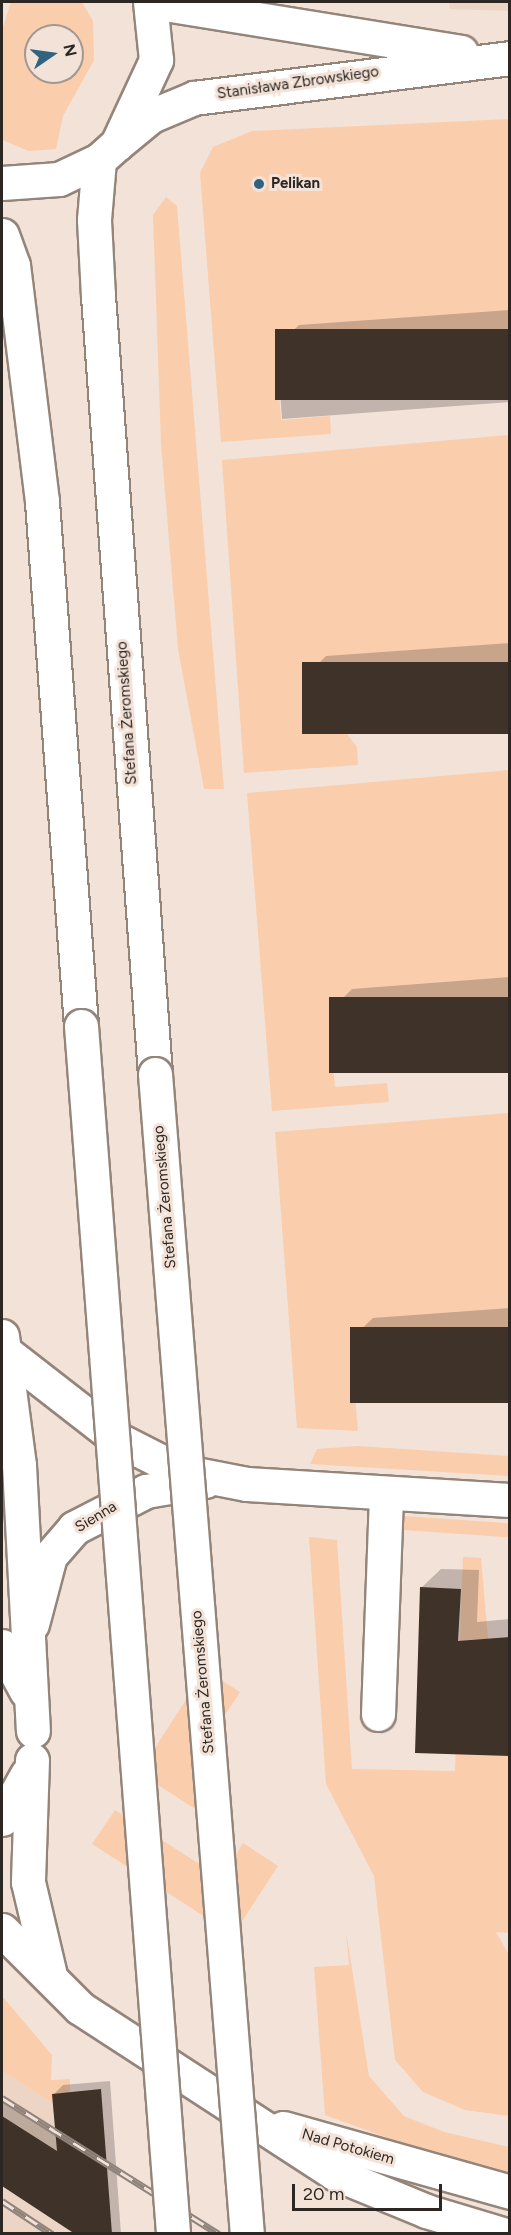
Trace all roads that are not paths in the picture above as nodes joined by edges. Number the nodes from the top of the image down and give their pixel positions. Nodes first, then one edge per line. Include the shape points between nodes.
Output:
1 (151, 2) edge
2 (501, 58) edge
3 (108, 152) junction
4 (2, 183) edge
5 (2, 235) edge
6 (3, 1343) edge
7 (218, 1479) junction
8 (20, 1480) junction
9 (386, 1494) junction
10 (510, 1500) edge
11 (2, 1512) edge
12 (15, 1652) edge
13 (378, 1714) dead end
14 (33, 1746) junction
15 (2, 1819) edge
16 (2, 1930) edge
17 (53, 1981) junction
18 (256, 2120) junction
19 (510, 2192) edge
20 (487, 2232) edge
21 (173, 2234) edge
22 (247, 2234) edge

1 - 2 main road, Stanisława Zbrowskiego
1 - 3 main road, Stefana Żeromskiego via 156,60
2 - 3 main road, Stanisława Zbrowskiego via 194,98 151,116
3 - 4 main road via 40,184
3 - 22 main road, Stefana Żeromskiego, bridge via 94,220 98,296
5 - 21 main road, bridge via 13,265 42,502
6 - 7 main road, Sienna via 117,1439 180,1471
6 - 8 main road
7 - 9 main road, Sienna
7 - 12 main road, Sienna via 146,1491 89,1518 64,1538 50,1556
8 - 11 main road
8 - 12 main road
9 - 10 main road, Sienna
9 - 13 main road
12 - 14 main road
14 - 15 main road via 19,1796
14 - 17 main road, Nad Potokiem via 28,1882 36,1933
16 - 17 main road, Nad Potokiem
17 - 18 main road, Nad Potokiem via 80,2008 142,2052
18 - 19 main road, Nad Potokiem
18 - 20 main road, Nad Potokiem via 334,2173

